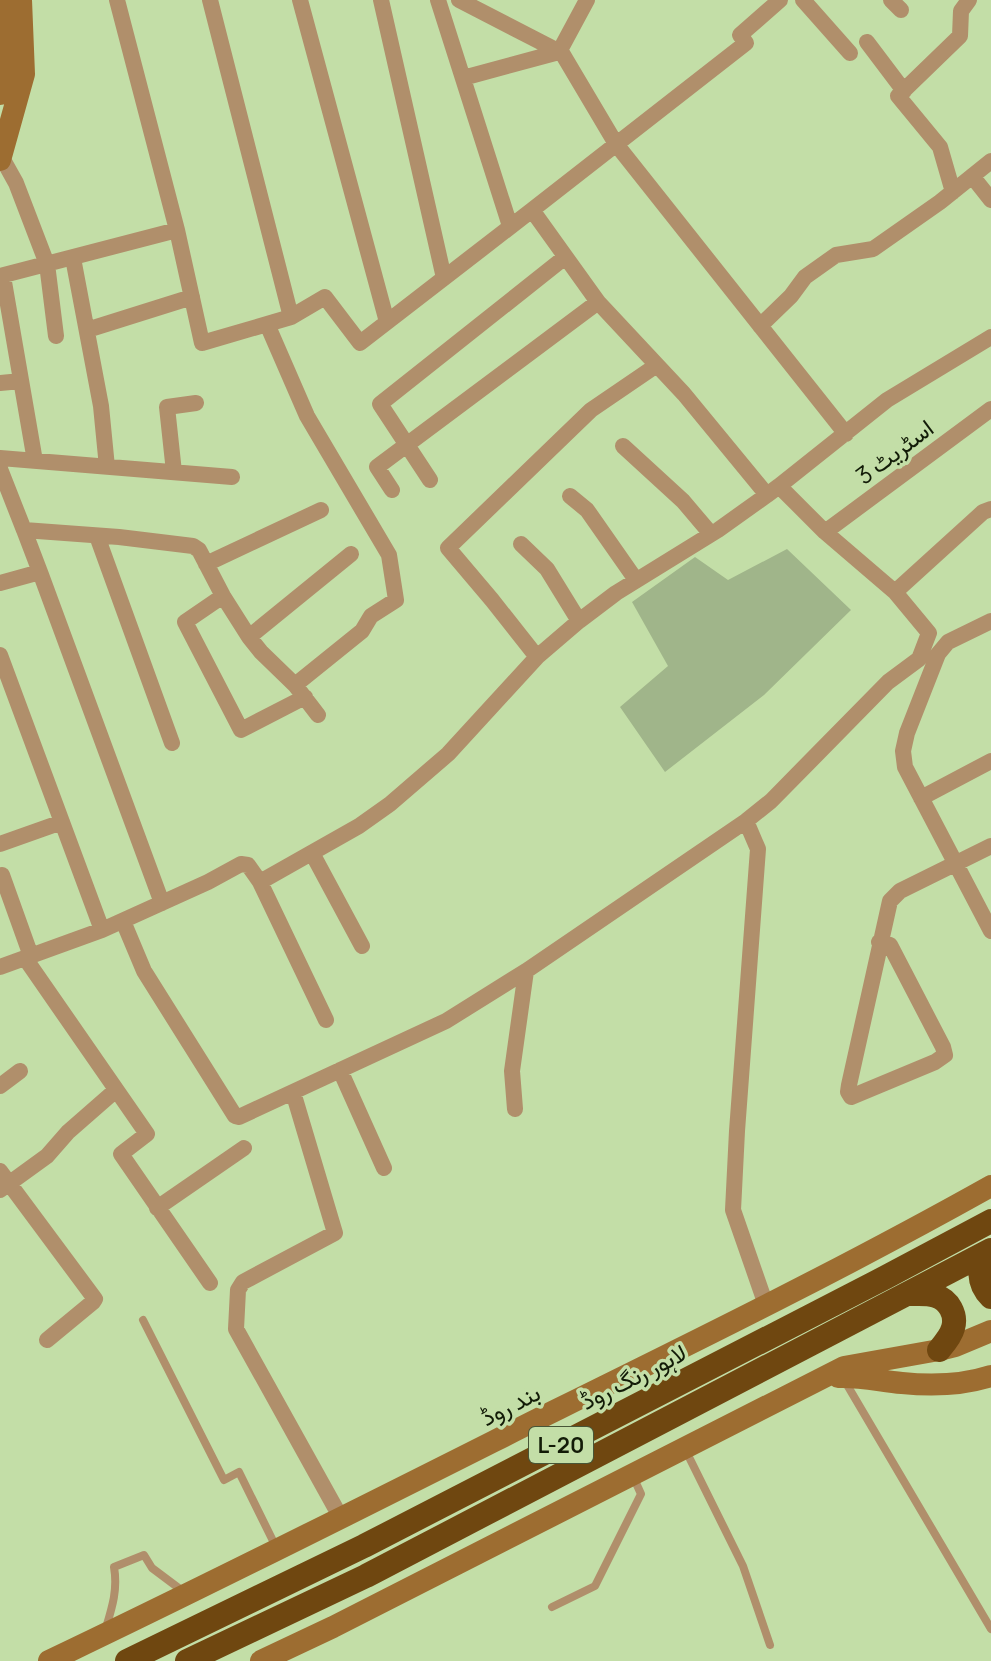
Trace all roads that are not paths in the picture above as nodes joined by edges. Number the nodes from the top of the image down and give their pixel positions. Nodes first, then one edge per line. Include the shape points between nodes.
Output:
1 (5, 0) edge
2 (23, 0) edge
3 (117, 0) edge
4 (210, 0) edge
5 (300, 0) edge
6 (381, 0) edge
7 (438, 0) edge
8 (459, 0) edge
9 (587, 0) edge
10 (780, 0) edge
11 (803, 0) edge
12 (969, 0) edge
13 (867, 42) dead end
14 (4, 46) edge
15 (559, 52) junction
16 (850, 53) dead end
17 (463, 78) junction
18 (904, 91) junction
19 (0, 94) edge
20 (616, 144) junction
21 (1, 159) edge
22 (991, 161) edge
23 (972, 176) junction
24 (953, 192) junction
25 (991, 200) edge
26 (532, 210) junction
27 (510, 226) junction
28 (177, 230) junction
29 (73, 258) junction
30 (564, 258) junction
31 (47, 264) junction
32 (2, 276) edge
33 (444, 278) junction
34 (192, 297) junction
35 (598, 302) junction
36 (291, 317) junction
37 (387, 322) junction
38 (267, 324) junction
39 (760, 326) junction
40 (87, 330) junction
41 (56, 336) dead end
42 (991, 337) edge
43 (657, 365) junction
44 (21, 381) junction
45 (0, 383) edge
46 (196, 403) dead end
47 (991, 409) edge
48 (846, 434) junction
49 (407, 445) junction
50 (623, 446) dead end
51 (0, 458) edge
52 (35, 461) junction
53 (107, 467) junction
54 (0, 469) edge
55 (174, 472) junction
56 (232, 477) dead end
57 (430, 480) dead end
58 (392, 490) dead end
59 (773, 490) junction
60 (570, 496) dead end
61 (991, 509) edge
62 (321, 510) dead end
63 (24, 530) junction
64 (825, 532) junction
65 (711, 534) junction
66 (97, 536) junction
67 (521, 544) dead end
68 (351, 554) dead end
69 (206, 564) junction
70 (40, 572) junction
71 (636, 580) junction
72 (0, 583) edge
73 (895, 592) junction
74 (223, 596) junction
75 (579, 621) junction
76 (991, 621) edge
77 (249, 637) junction
78 (0, 655) edge
79 (537, 657) junction
80 (300, 691) junction
81 (318, 715) dead end
82 (172, 743) dead end
83 (991, 761) edge
84 (921, 798) junction
85 (746, 821) junction
86 (62, 822) junction
87 (0, 844) edge
88 (991, 846) edge
89 (312, 853) junction
90 (955, 863) junction
91 (2, 875) dead end
92 (260, 882) junction
93 (162, 903) junction
94 (123, 921) junction
95 (102, 930) junction
96 (991, 931) edge
97 (879, 942) junction
98 (362, 946) dead end
99 (28, 957) junction
100 (0, 967) edge
101 (526, 971) junction
102 (326, 1020) dead end
103 (340, 1070) junction
104 (20, 1071) dead end
105 (0, 1086) edge
106 (116, 1090) junction
107 (293, 1092) junction
108 (515, 1109) dead end
109 (244, 1148) dead end
110 (384, 1168) dead end
111 (3, 1181) edge
112 (991, 1186) edge
113 (157, 1208) junction
114 (991, 1221) edge
115 (990, 1251) edge
116 (210, 1283) dead end
117 (909, 1294) junction
118 (991, 1297) edge
119 (766, 1305) junction
120 (143, 1320) dead end
121 (991, 1331) edge
122 (47, 1340) dead end
123 (939, 1350) junction
124 (991, 1376) edge
125 (831, 1377) junction
126 (684, 1447) junction
127 (632, 1474) junction
128 (341, 1518) junction
129 (278, 1550) junction
130 (188, 1595) junction
131 (552, 1607) dead end
132 (991, 1629) edge
133 (104, 1635) junction
134 (770, 1645) dead end
135 (49, 1661) edge
136 (127, 1661) edge
137 (187, 1661) edge
138 (261, 1661) edge

1 - 14 main road
2 - 21 main road via 24,74
3 - 28 street
4 - 36 street
5 - 37 street
6 - 33 street
7 - 17 street
8 - 15 street
9 - 15 street
10 - 20 street via 740,35 746,43
11 - 16 street
12 - 18 street via 961,11 960,36
13 - 18 street
14 - 19 main road
15 - 17 street
15 - 20 street
17 - 27 street
18 - 24 street via 898,96 940,147
20 - 26 street
20 - 39 street
21 - 31 street via 16,183
22 - 23 street
23 - 24 street
23 - 25 street
24 - 39 street via 873,249 825,262
26 - 27 street
26 - 30 street
27 - 33 street
28 - 29 street
28 - 34 street
29 - 31 street
29 - 40 street
30 - 35 street
30 - 49 street via 380,404
31 - 32 street
31 - 41 street
32 - 44 street
33 - 37 street
34 - 38 street via 202,343
34 - 40 street
35 - 43 street
35 - 49 street
36 - 37 street via 325,297 360,343
36 - 38 street
38 - 80 street via 307,416 389,555 396,600 371,616
39 - 48 street
40 - 53 street
42 - 48 street via 887,400
43 - 59 street
43 - 79 street via 591,410 448,548
44 - 45 street
44 - 52 street
46 - 55 street via 167,407
47 - 64 street, اسٹریٹ 3
48 - 59 street
49 - 57 street
49 - 58 street via 377,467
50 - 65 street
51 - 52 street
52 - 53 street
53 - 55 street
54 - 63 street
55 - 56 street
59 - 64 street
59 - 65 street
60 - 71 street via 587,510
61 - 73 street
62 - 69 street
63 - 66 street
63 - 70 street
64 - 73 street
65 - 71 street
66 - 69 street via 193,546
66 - 82 street
67 - 75 street via 547,569
68 - 77 street
69 - 74 street
70 - 72 street
70 - 93 street
71 - 75 street
73 - 85 street via 929,633 919,659 888,682
74 - 77 street
74 - 80 street via 185,622 241,730
75 - 79 street
76 - 84 street via 948,642 938,654 903,751
77 - 80 street
78 - 86 street
79 - 89 street via 448,754 380,811
80 - 81 street
83 - 84 street
84 - 90 street
85 - 101 street
85 - 119 street via 758,849 733,1210
86 - 87 street
86 - 95 street
88 - 90 street
89 - 92 street
89 - 98 street
90 - 96 street
90 - 97 street via 893,896
91 - 99 street
92 - 93 street via 245,863
92 - 102 street
93 - 94 street
94 - 95 street
94 - 107 street via 144,971 235,1116
95 - 99 street
97 - 97 street via 890,945 945,1055 851,1097 849,1085
99 - 100 street
99 - 106 street
101 - 103 street via 446,1021
101 - 108 street via 512,1071
103 - 107 street
103 - 110 street
104 - 105 street
106 - 111 street via 47,1156
106 - 113 street via 147,1134 121,1154
107 - 128 street via 335,1233 243,1282 236,1329
109 - 113 street
111 - 122 street via 95,1299
112 - 119 main road, بند روڈ
113 - 116 street
114 - 136 highway, لاہور رنگ روڈ / L-20 via 377,1540
115 - 117 highway, L-20
115 - 118 highway via 980,1272
117 - 123 highway via 933,1295 952,1310 953,1329
117 - 137 highway, L-20 via 366,1576
119 - 128 main road, بند روڈ
120 - 129 lane via 224,1480 239,1472
121 - 123 main road
123 - 125 main road via 844,1367
124 - 125 main road via 946,1384
125 - 126 main road
125 - 132 lane
126 - 127 main road
126 - 134 lane via 743,1566
127 - 131 lane via 641,1494 595,1586
127 - 138 main road
128 - 129 main road, بند روڈ
129 - 130 main road, بند روڈ
130 - 133 main road, بند روڈ
130 - 133 lane via 152,1568 144,1555 114,1567 115,1601
133 - 135 main road, بند روڈ

